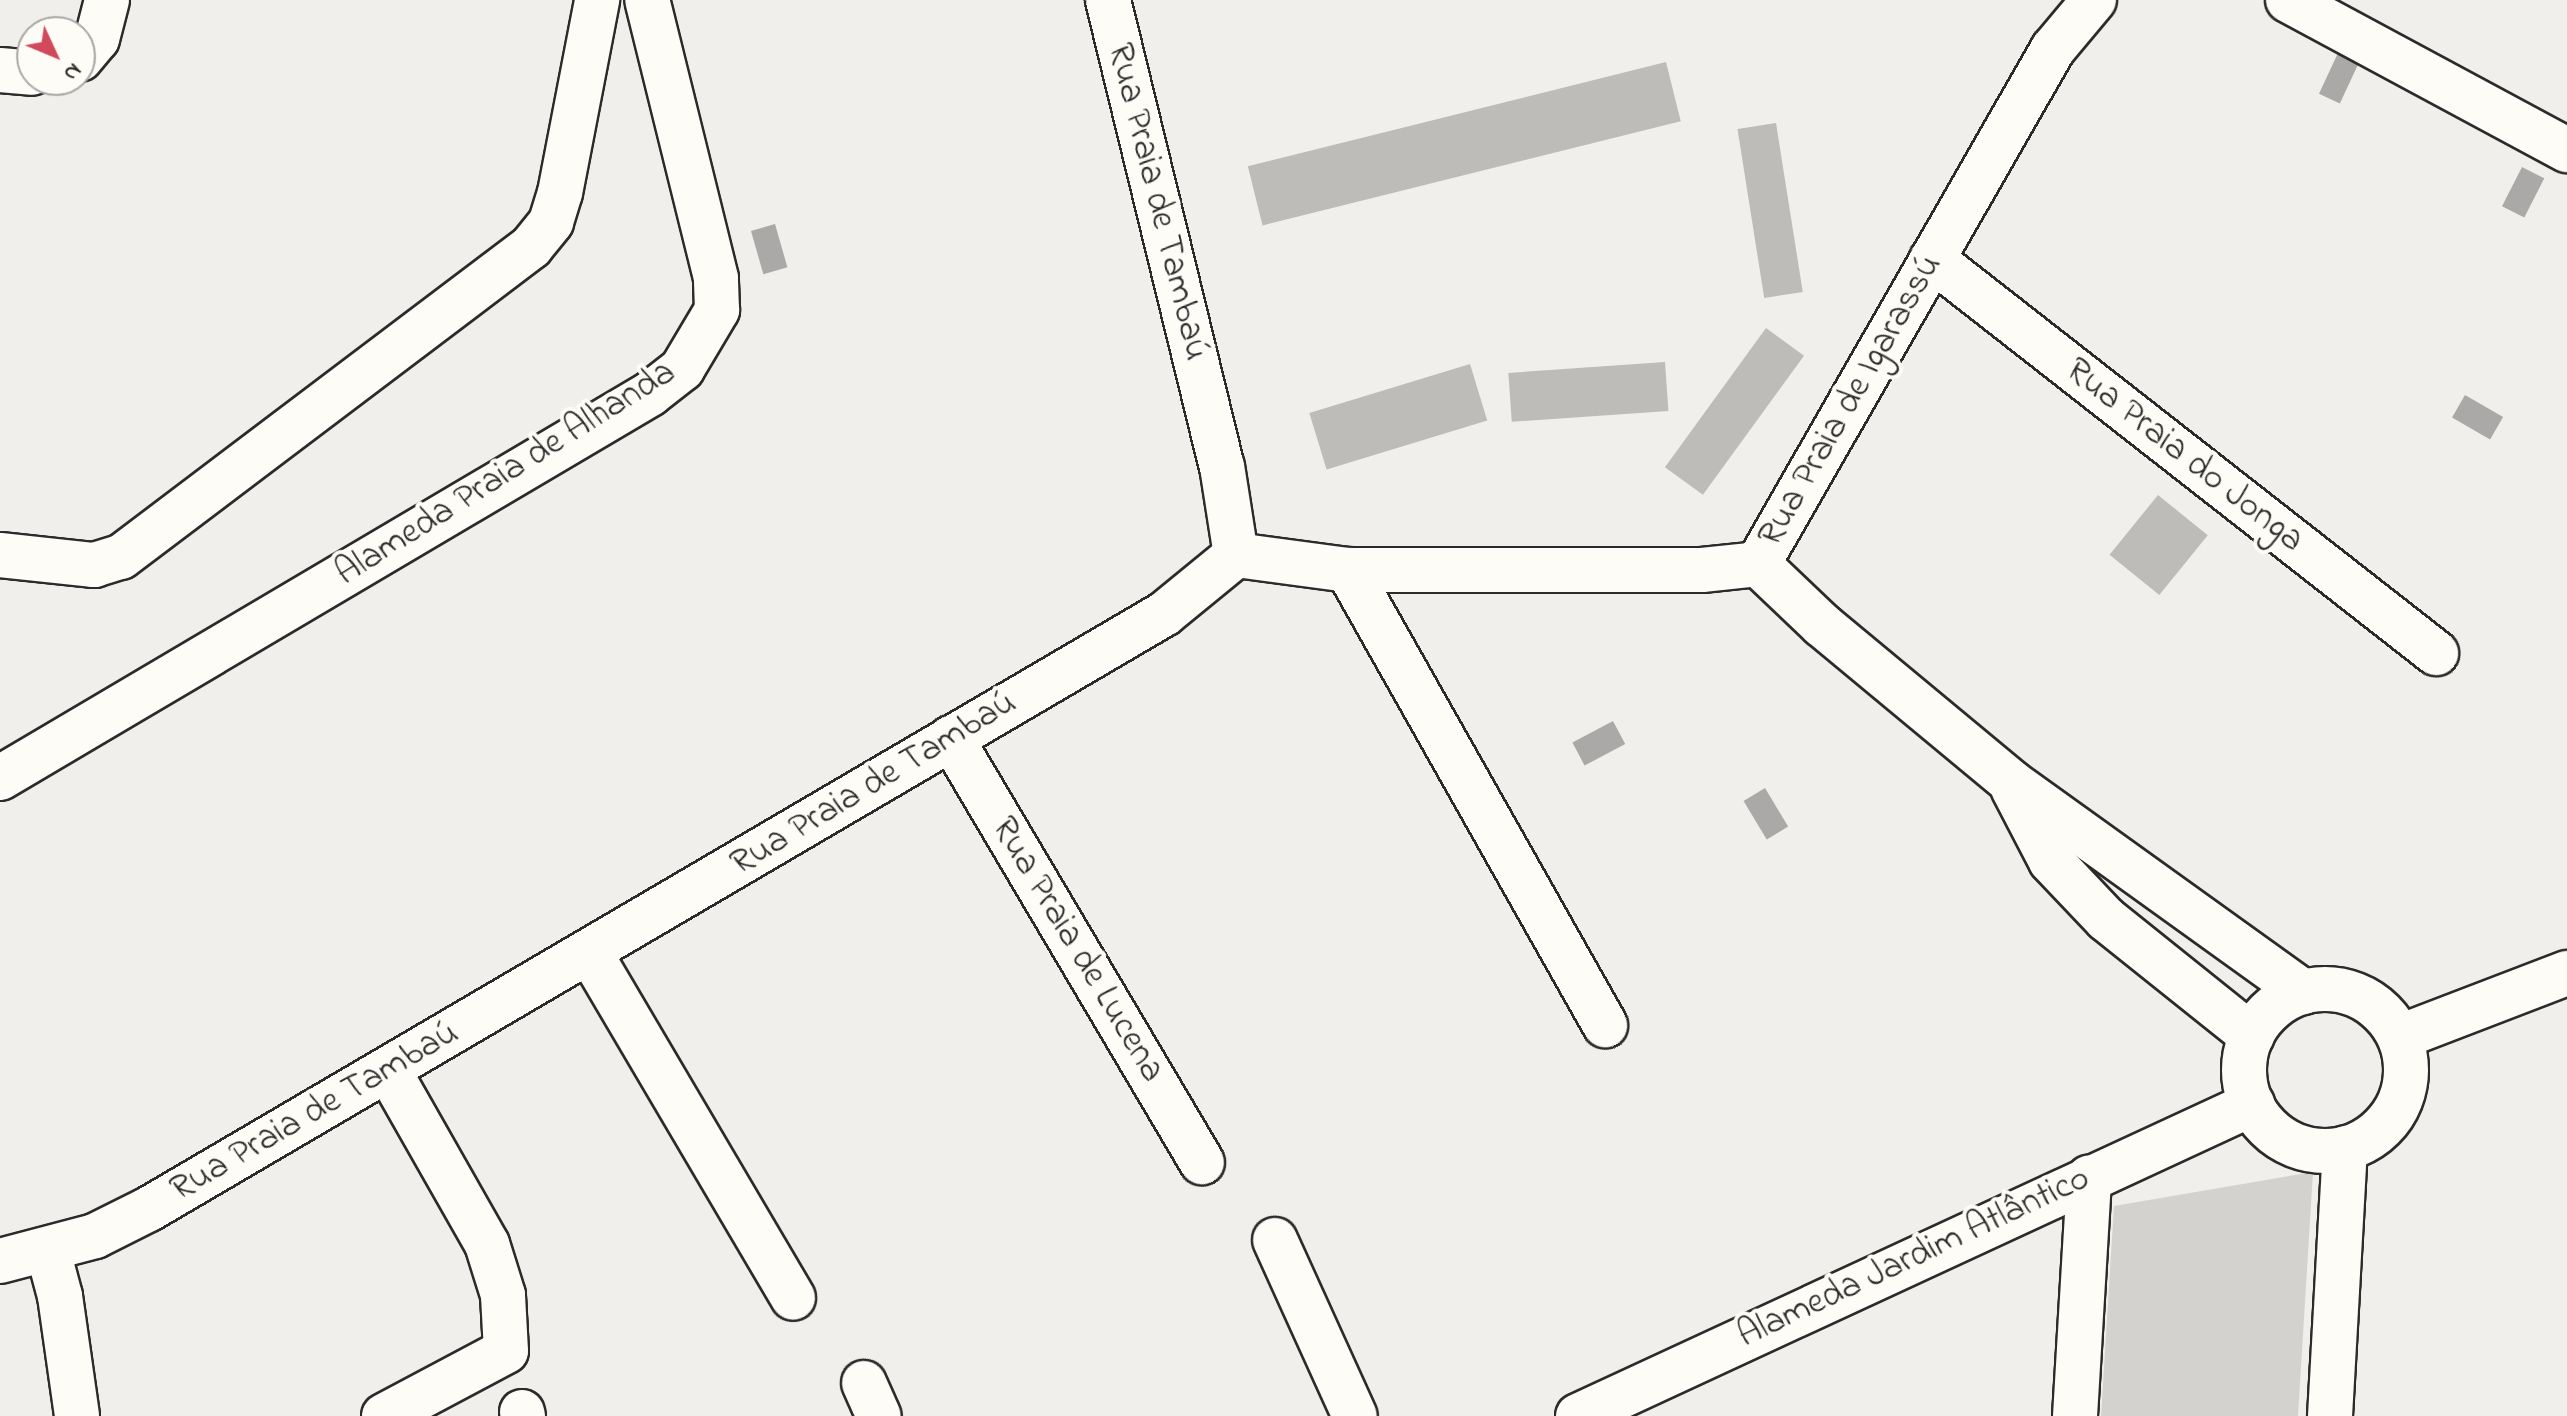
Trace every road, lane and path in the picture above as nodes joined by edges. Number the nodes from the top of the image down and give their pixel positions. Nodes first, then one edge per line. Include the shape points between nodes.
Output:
1 (107, 0) edge
2 (597, 0) edge
3 (647, 0) edge
4 (1108, 0) edge
5 (2094, 0) edge
6 (2288, 0) edge
7 (96, 40) edge
8 (2567, 150) edge
9 (1932, 259) junction
10 (0, 555) edge
11 (1236, 555) junction
12 (1758, 564) junction
13 (1348, 570) junction
14 (2436, 653) dead end
15 (951, 738) junction
16 (0, 778) edge
17 (2011, 782) junction
18 (590, 953) junction
19 (2567, 973) edge
20 (2303, 992) junction
21 (1605, 1025) dead end
22 (2252, 1036) junction
23 (2400, 1037) junction
24 (388, 1070) junction
25 (2252, 1104) junction
26 (2345, 1148) junction
27 (1202, 1162) dead end
28 (2089, 1177) junction
29 (1275, 1240) dead end
30 (48, 1251) junction
31 (0, 1261) edge
32 (793, 1298) dead end
33 (77, 1416) edge
34 (384, 1416) edge
35 (1355, 1416) edge
36 (1578, 1416) edge
37 (2075, 1416) edge
38 (2330, 1416) edge

1 - 7 street
2 - 10 street via 560,193 551,222 531,247 121,557 94,565
3 - 16 street, Alameda Praia de Alhanda via 716,278 717,310 682,369 650,394
4 - 11 street, Rua Praia de Tambaú via 1222,466
5 - 9 street, Rua Praia de Igarassú via 2053,49
6 - 8 street
9 - 12 street, Rua Praia de Igarassú
9 - 14 street, Rua Praia do Jonga
11 - 13 street, Rua Praia de Igarassú
11 - 15 street, Rua Praia de Tambaú via 1164,614
12 - 13 street, Rua Praia de Igarassú via 1702,570
12 - 17 street via 1822,625
13 - 21 street
15 - 18 street, Rua Praia de Tambaú
15 - 27 street, Rua Praia de Lucena
17 - 20 street
17 - 22 street via 2051,861 2106,919
18 - 24 street, Rua Praia de Tambaú
18 - 32 street
19 - 23 street
20 - 22 street via 2264,1016
20 - 23 street via 2338,990 2370,1001
22 - 25 street via 2245,1058
23 - 26 street via 2406,1076 2393,1114 2364,1141
24 - 30 street, Rua Praia de Tambaú via 149,1209 95,1236
24 - 34 street via 487,1244 503,1295 506,1351
25 - 26 street via 2264,1123 2301,1148
25 - 28 street, Alameda Jardim Atlântico
26 - 38 street
28 - 36 street, Alameda Jardim Atlântico
28 - 37 street
29 - 35 street
30 - 31 street, Rua Praia de Tambaú
30 - 33 street via 60,1296

